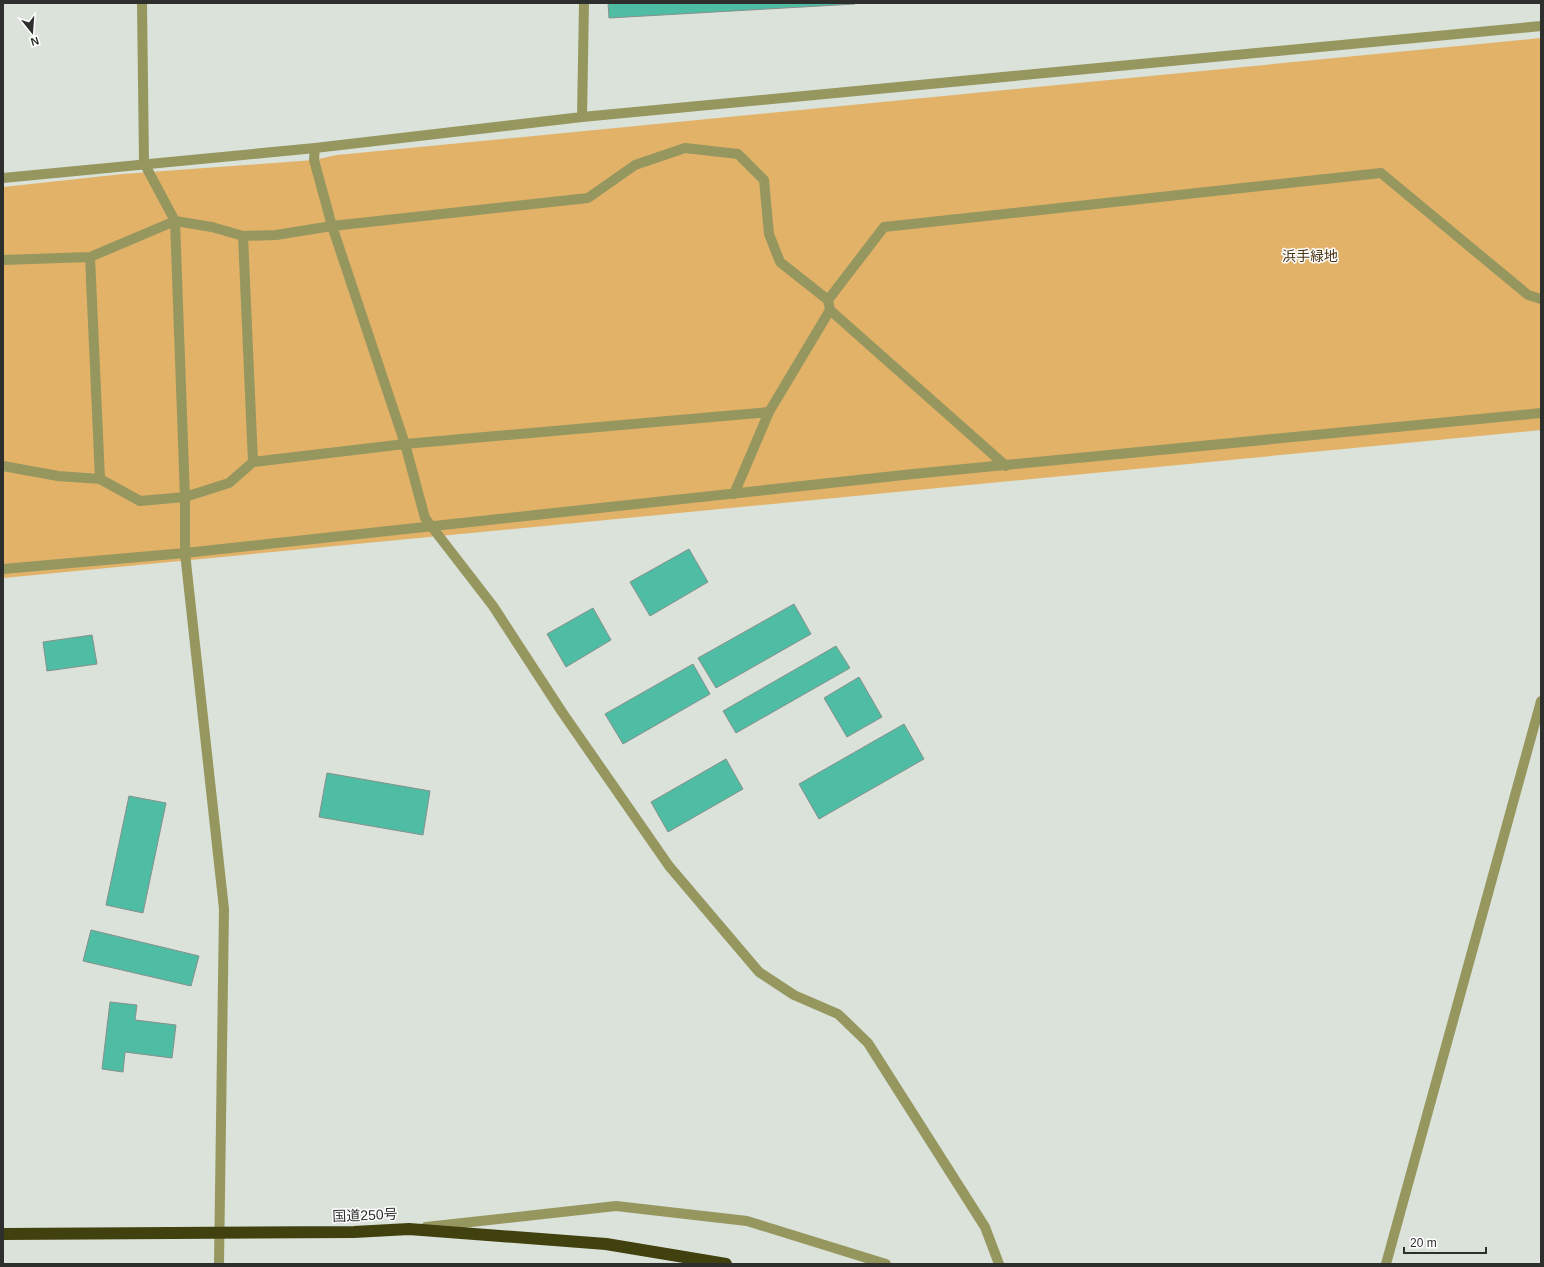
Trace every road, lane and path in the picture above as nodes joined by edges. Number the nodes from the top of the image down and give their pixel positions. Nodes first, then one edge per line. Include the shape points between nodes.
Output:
1 (142, 3) edge
2 (584, 3) edge
3 (1541, 26) edge
4 (582, 117) junction
5 (315, 148) junction
6 (144, 163) junction
7 (3, 178) edge
8 (175, 221) junction
9 (332, 226) junction
10 (243, 236) junction
11 (90, 257) junction
12 (3, 260) edge
13 (1541, 298) edge
14 (828, 300) junction
15 (830, 310) junction
16 (769, 412) junction
17 (1541, 412) edge
18 (405, 444) junction
19 (252, 462) junction
20 (3, 466) edge
21 (1006, 466) junction
22 (100, 479) junction
23 (734, 494) junction
24 (185, 497) junction
25 (431, 527) junction
26 (185, 553) junction
27 (3, 569) edge
28 (1541, 701) edge
29 (1537, 733) edge
30 (409, 1228) junction
31 (220, 1233) junction
32 (3, 1234) edge
33 (219, 1264) edge
34 (726, 1264) edge
35 (886, 1264) edge
36 (999, 1264) edge
37 (1386, 1264) edge

1 - 6 street
2 - 4 street
3 - 4 street
4 - 5 street
5 - 6 street
5 - 9 street via 314,160
6 - 7 street
6 - 8 street
8 - 10 street
8 - 11 street
8 - 24 street
9 - 10 street via 276,235
9 - 14 street via 588,198 635,165 685,148 738,154 764,180 769,234 780,262
9 - 18 street
10 - 19 street
11 - 12 street
11 - 22 street
13 - 14 street via 1528,295 1380,173 884,227
14 - 15 street
15 - 16 street
15 - 21 street
16 - 18 street
16 - 23 street
17 - 21 street
18 - 19 street
18 - 25 street via 425,518
19 - 24 street via 229,483
20 - 22 street via 58,476
21 - 23 street
22 - 24 street via 140,501
23 - 25 street
24 - 26 street
25 - 26 street
25 - 36 street via 494,606 562,712 669,866 759,972 794,994 838,1014 868,1043 985,1227
26 - 27 street
26 - 31 street via 224,908
28 - 29 street
29 - 37 street
30 - 31 highway, 国道250号 via 354,1232
30 - 34 highway, 国道250号 via 606,1244
30 - 35 street via 616,1206 747,1220
31 - 32 highway, 国道250号
31 - 33 street

